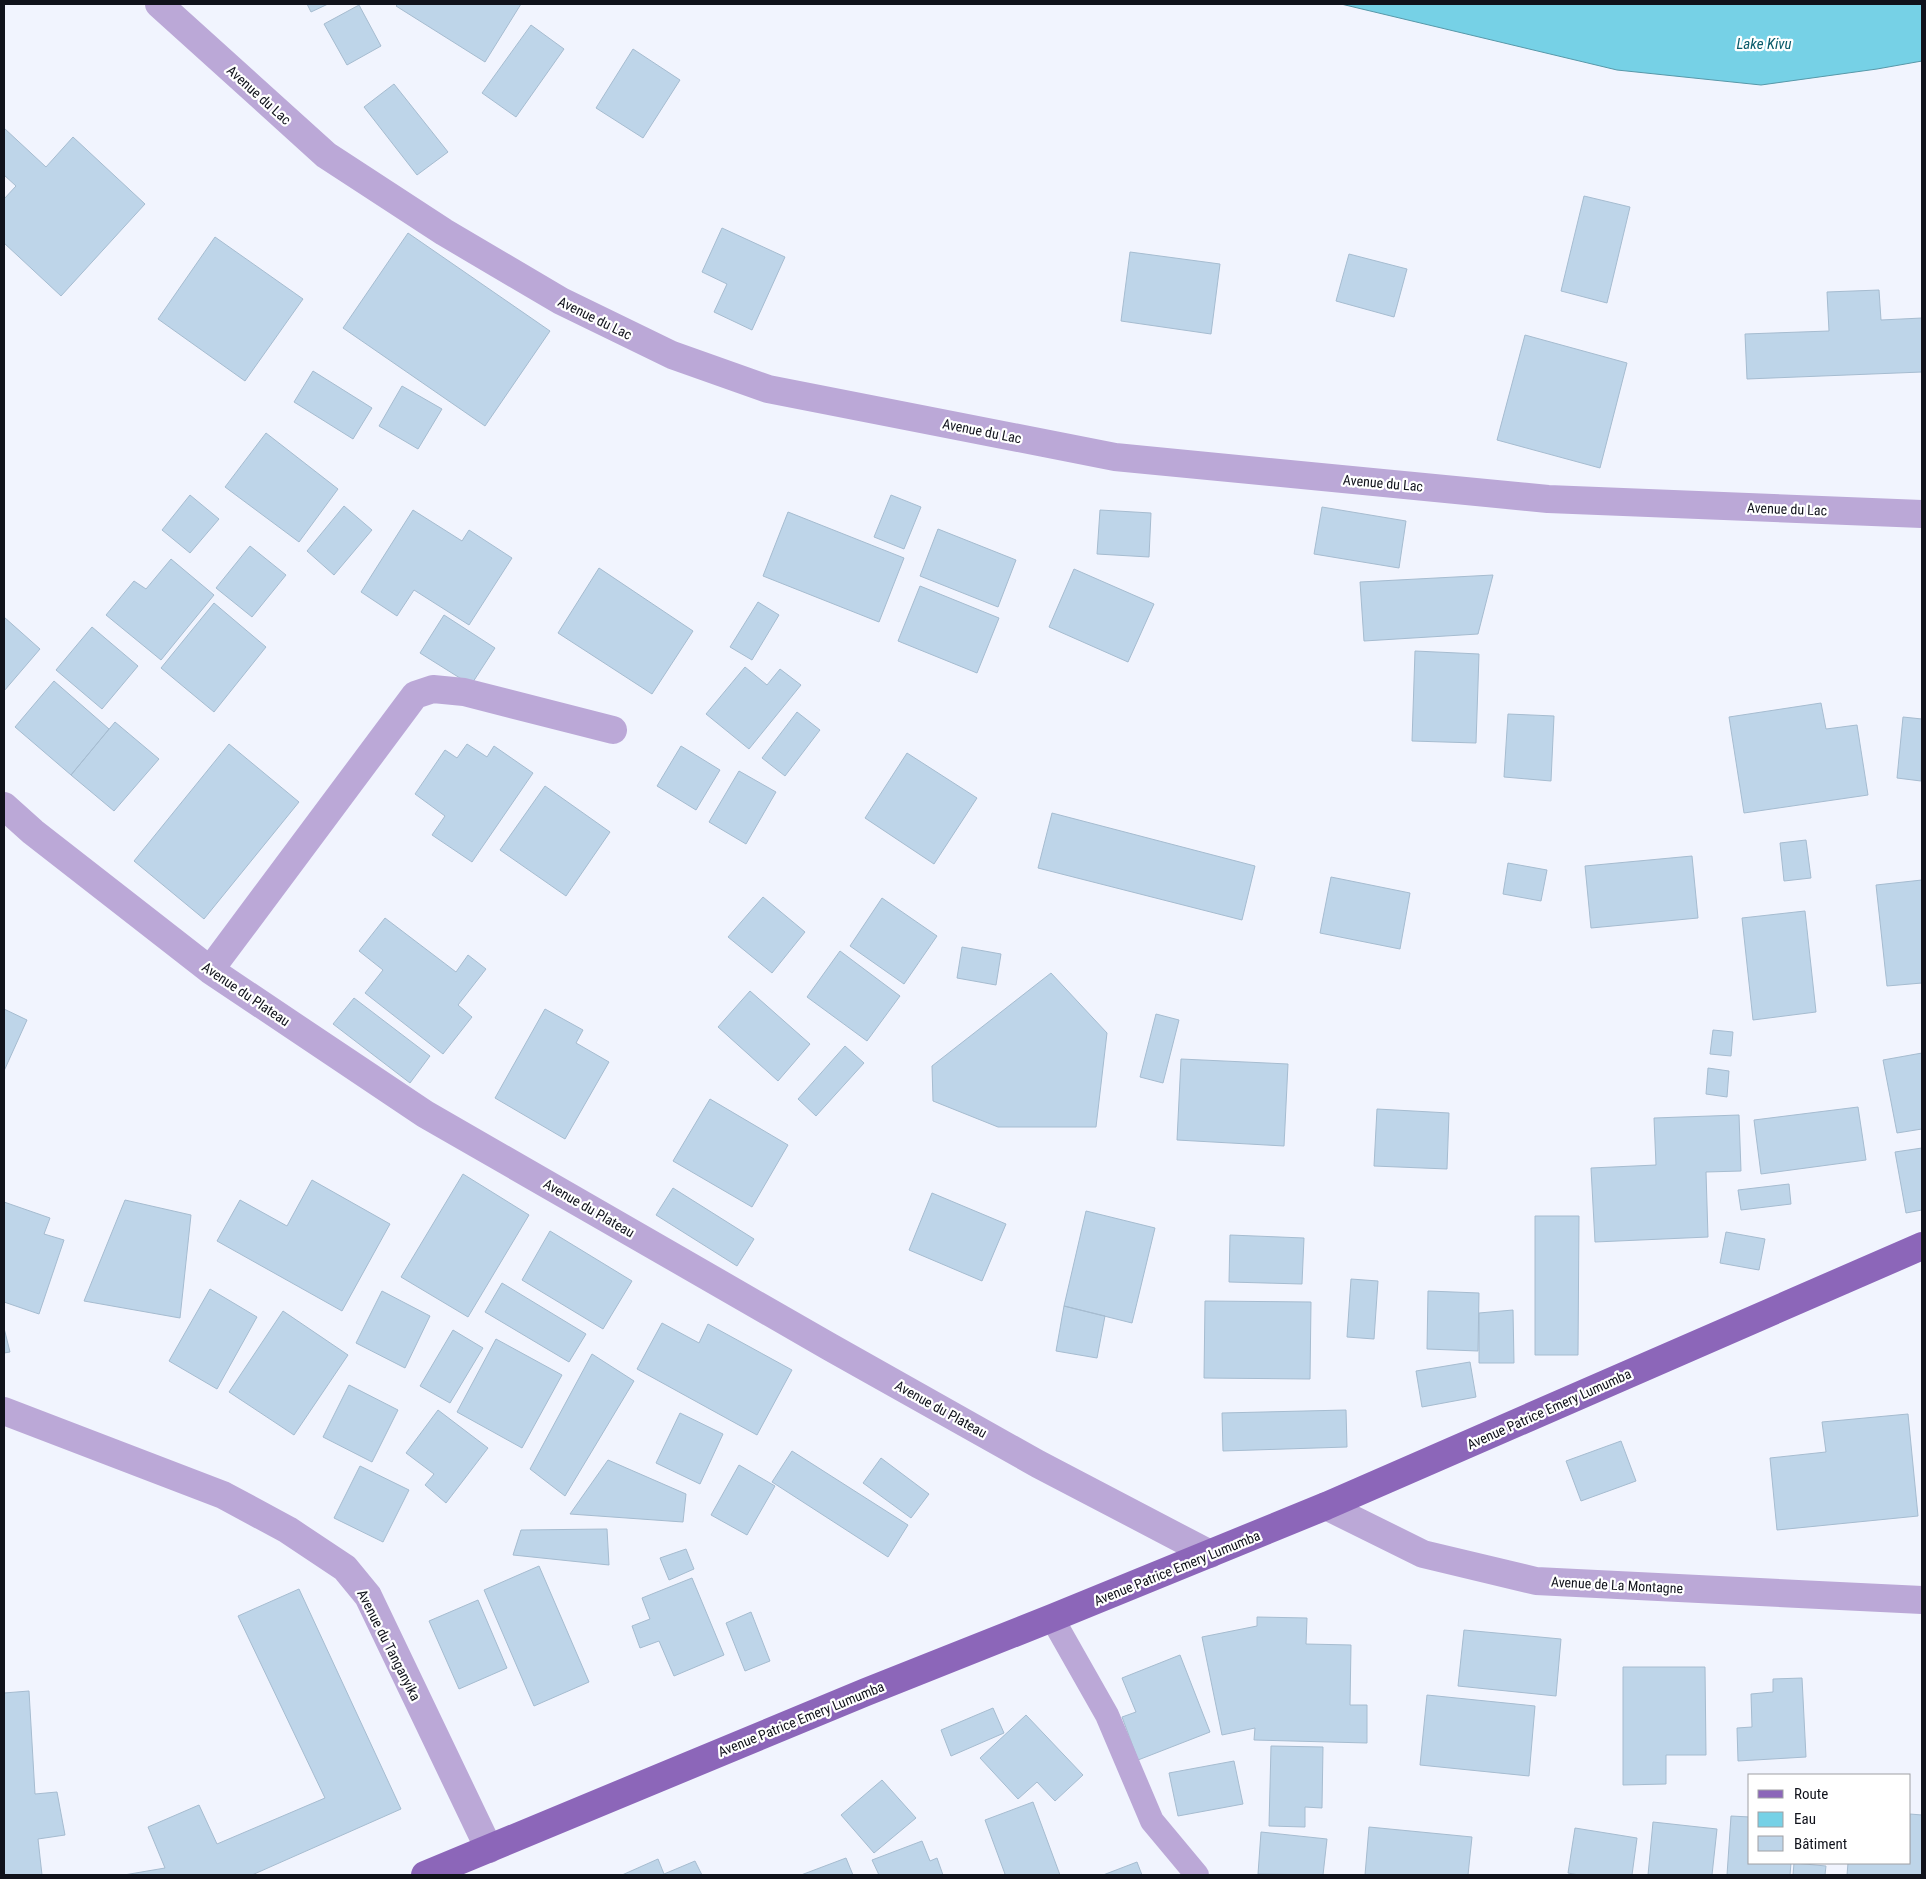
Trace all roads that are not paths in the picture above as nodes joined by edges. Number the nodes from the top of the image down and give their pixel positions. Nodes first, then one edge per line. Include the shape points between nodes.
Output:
1 (159, 4) edge
2 (1922, 514) edge
3 (613, 730) dead end
4 (4, 806) edge
5 (210, 970) junction
6 (1922, 1246) edge
7 (4, 1411) edge
8 (1326, 1506) junction
9 (1210, 1554) junction
10 (1922, 1600) edge
11 (1052, 1618) junction
12 (489, 1849) junction
13 (425, 1875) edge
14 (1197, 1875) edge

1 - 2 street, Avenue du Lac via 326,154 444,232 561,302 672,355 768,389 1115,458 1548,498
3 - 5 street via 464,692 433,690 415,695
4 - 5 street, Avenue du Plateau
5 - 9 street, Avenue du Plateau via 425,1114 1038,1464
6 - 8 main road, Avenue Patrice Emery Lumumba
7 - 12 street, Avenue du Tanganyika via 223,1495 288,1530 345,1568 368,1596
8 - 9 main road, Avenue Patrice Emery Lumumba
8 - 10 street, Avenue de La Montagne via 1423,1554 1536,1581
9 - 11 main road, Avenue Patrice Emery Lumumba
11 - 12 main road, Avenue Patrice Emery Lumumba
11 - 14 lane via 1107,1716 1152,1821
12 - 13 main road, Avenue Patrice Emery Lumumba

